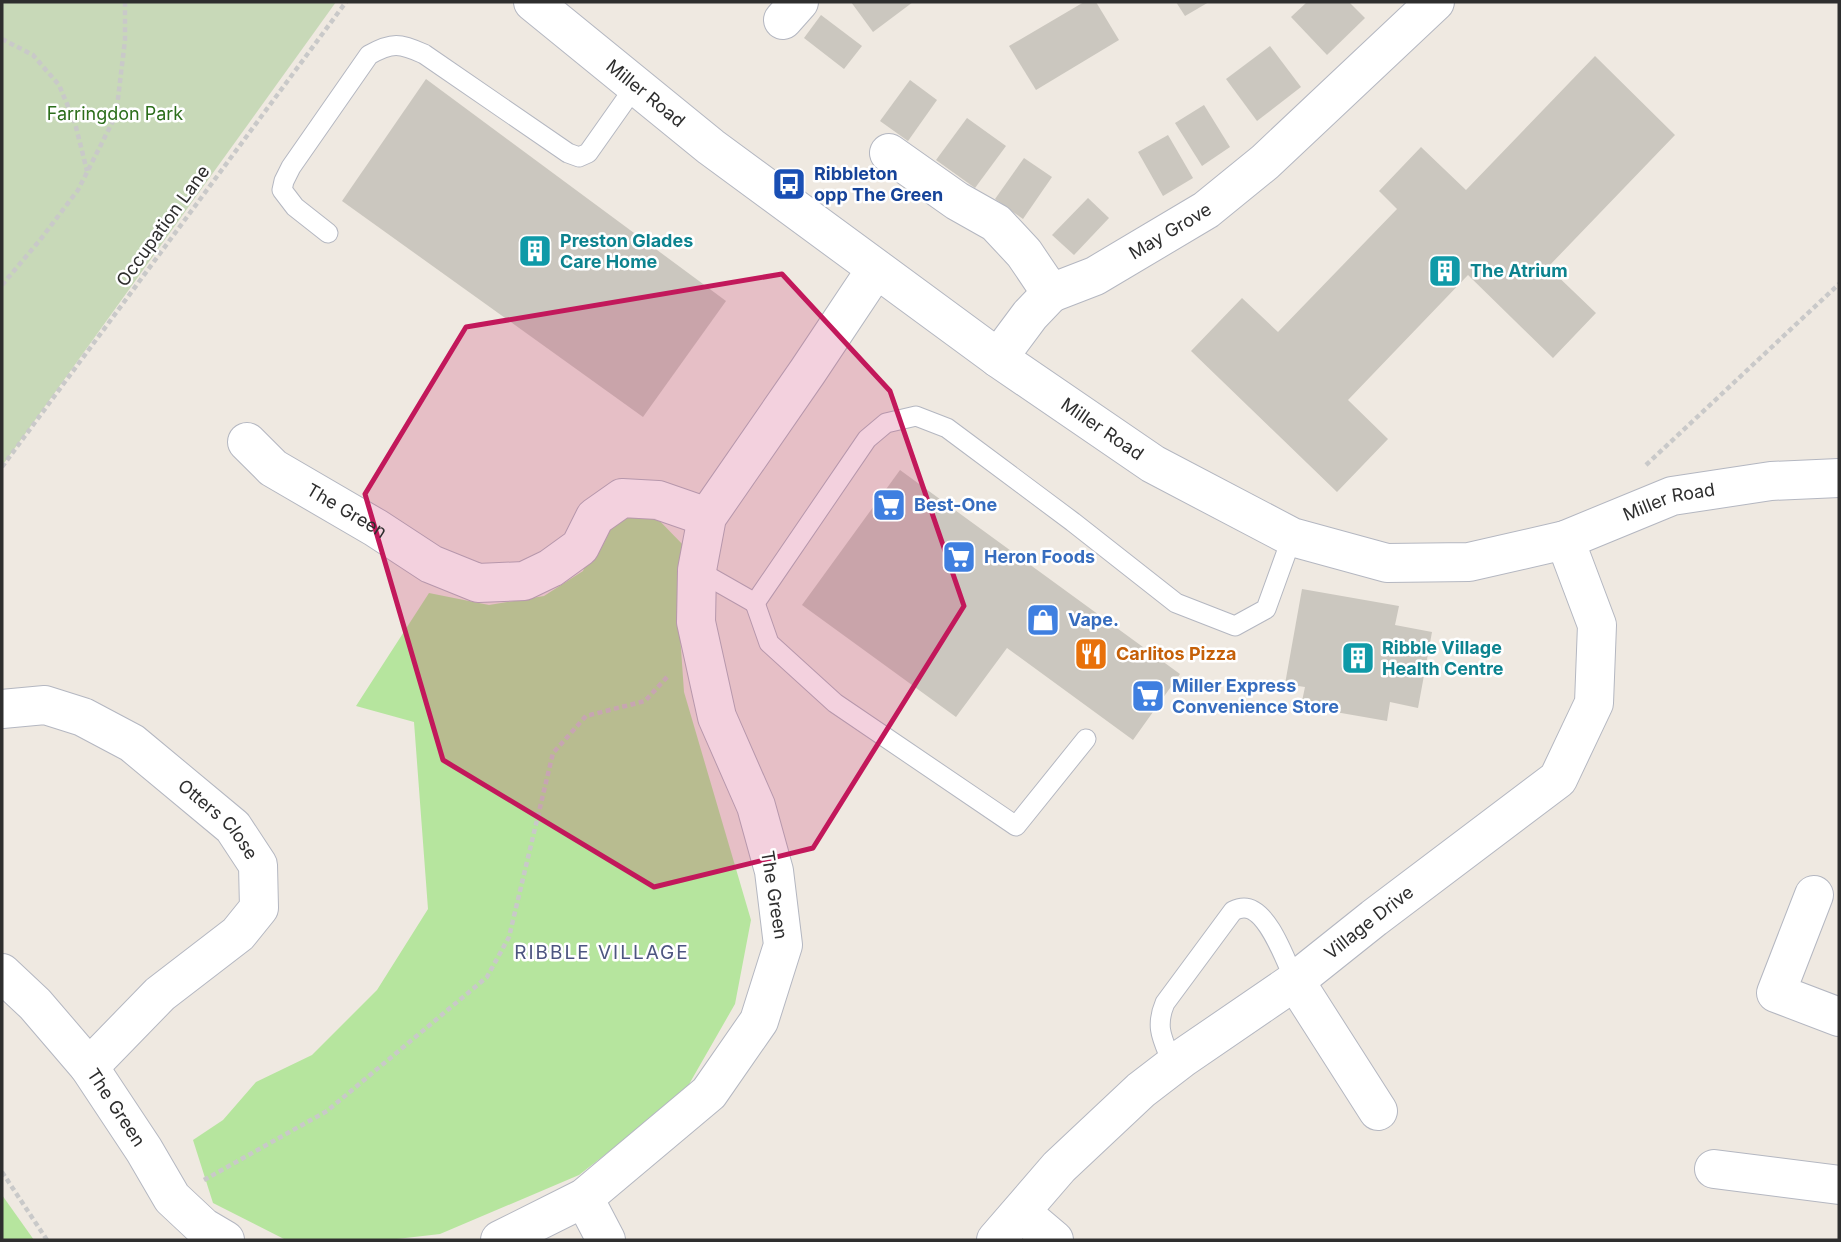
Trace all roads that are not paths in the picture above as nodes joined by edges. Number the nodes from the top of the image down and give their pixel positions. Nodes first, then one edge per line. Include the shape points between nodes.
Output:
1 (533, 2) edge
2 (1435, 2) edge
3 (636, 85) junction
4 (889, 153) dead end
5 (328, 233) dead end
6 (876, 269) junction
7 (1051, 293) junction
8 (999, 358) junction
9 (247, 442) dead end
10 (1839, 478) edge
11 (707, 517) junction
12 (1292, 537) junction
13 (1565, 540) junction
14 (697, 570) junction
15 (755, 603) junction
16 (2, 709) edge
17 (1086, 739) dead end
18 (1814, 895) dead end
19 (2, 973) edge
20 (1295, 981) junction
21 (1839, 1017) edge
22 (1173, 1065) junction
23 (89, 1067) junction
24 (1378, 1111) dead end
25 (1714, 1169) dead end
26 (1839, 1185) edge
27 (584, 1198) junction
28 (1021, 1212) junction
29 (225, 1240) edge
30 (500, 1240) edge
31 (606, 1240) edge
32 (996, 1240) edge
33 (1054, 1240) edge

1 - 3 street, Miller Road
2 - 7 street, May Grove via 1265,162 1206,210 1095,276
3 - 5 lane via 588,153 579,157 424,54 394,44 383,47 369,55 284,181 282,190 295,206
3 - 6 street, Miller Road via 711,147
4 - 7 street via 996,223
6 - 8 street, Miller Road
6 - 11 street, The Green
7 - 8 street
8 - 12 street, Miller Road via 1153,464
9 - 11 street, The Green via 273,468 431,564 478,583 524,581 551,568 580,547 595,517 622,498 658,500
10 - 13 street, Miller Road via 1770,481 1672,496
11 - 14 street, The Green
12 - 13 street, Miller Road via 1387,563 1469,562
12 - 15 lane via 1266,609 1235,626 1175,603 947,428 916,416 886,423 867,439
13 - 20 street, Village Drive via 1597,625 1594,703 1558,779
14 - 15 lane
14 - 27 street, The Green via 696,622 717,717 756,806 774,871 783,945 759,1021 709,1093
15 - 17 lane via 769,643 835,703 1016,826
16 - 23 street, Otters Close via 45,705 83,717 132,743 233,827 258,865 259,908 238,934 160,994
18 - 21 street via 1776,993
19 - 23 street, The Green
20 - 22 street, Village Drive
20 - 22 lane via 1262,917 1245,908 1233,911 1160,1013 1160,1030
20 - 24 street
22 - 28 street, Village Drive via 1059,1167
23 - 29 street, The Green via 172,1198
25 - 26 street
27 - 30 street, The Green
27 - 31 street
28 - 32 street, Village Drive
28 - 33 street

